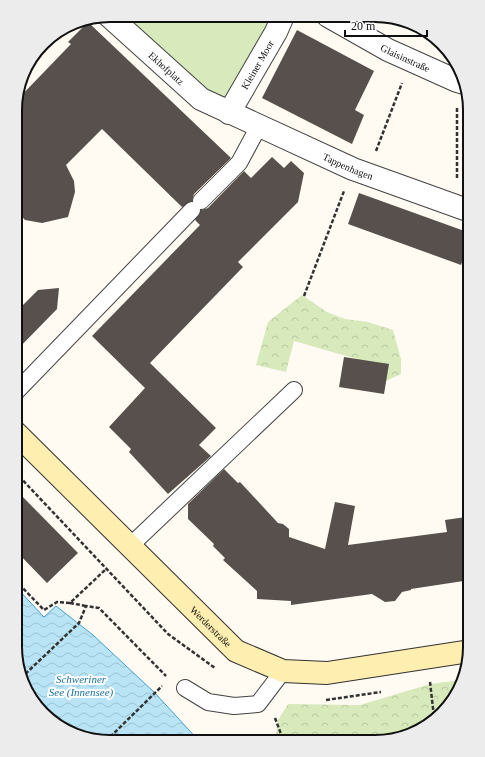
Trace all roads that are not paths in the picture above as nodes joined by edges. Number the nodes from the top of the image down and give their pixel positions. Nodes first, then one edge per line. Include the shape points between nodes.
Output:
1 (116, 22) edge
2 (280, 22) edge
3 (339, 22) edge
4 (458, 81) edge
5 (229, 113) junction
6 (259, 126) junction
7 (463, 208) edge
8 (22, 386) edge
9 (294, 390) dead end
10 (22, 439) edge
11 (130, 546) junction
12 (463, 652) edge
13 (283, 671) junction
14 (185, 688) road end

1 - 5 street, Ekhofplatz via 201,100
2 - 5 street, Kleiner Moor
3 - 4 street, Glaisinstraße via 411,61
5 - 6 street, Tappenhagen
6 - 7 street, Tappenhagen via 360,171
6 - 8 lane via 239,163
9 - 11 lane
10 - 11 street, Werderstraße
11 - 13 street, Werderstraße via 236,651
12 - 13 street, Werderstraße via 327,673
13 - 14 lane via 258,704 234,706 208,702

